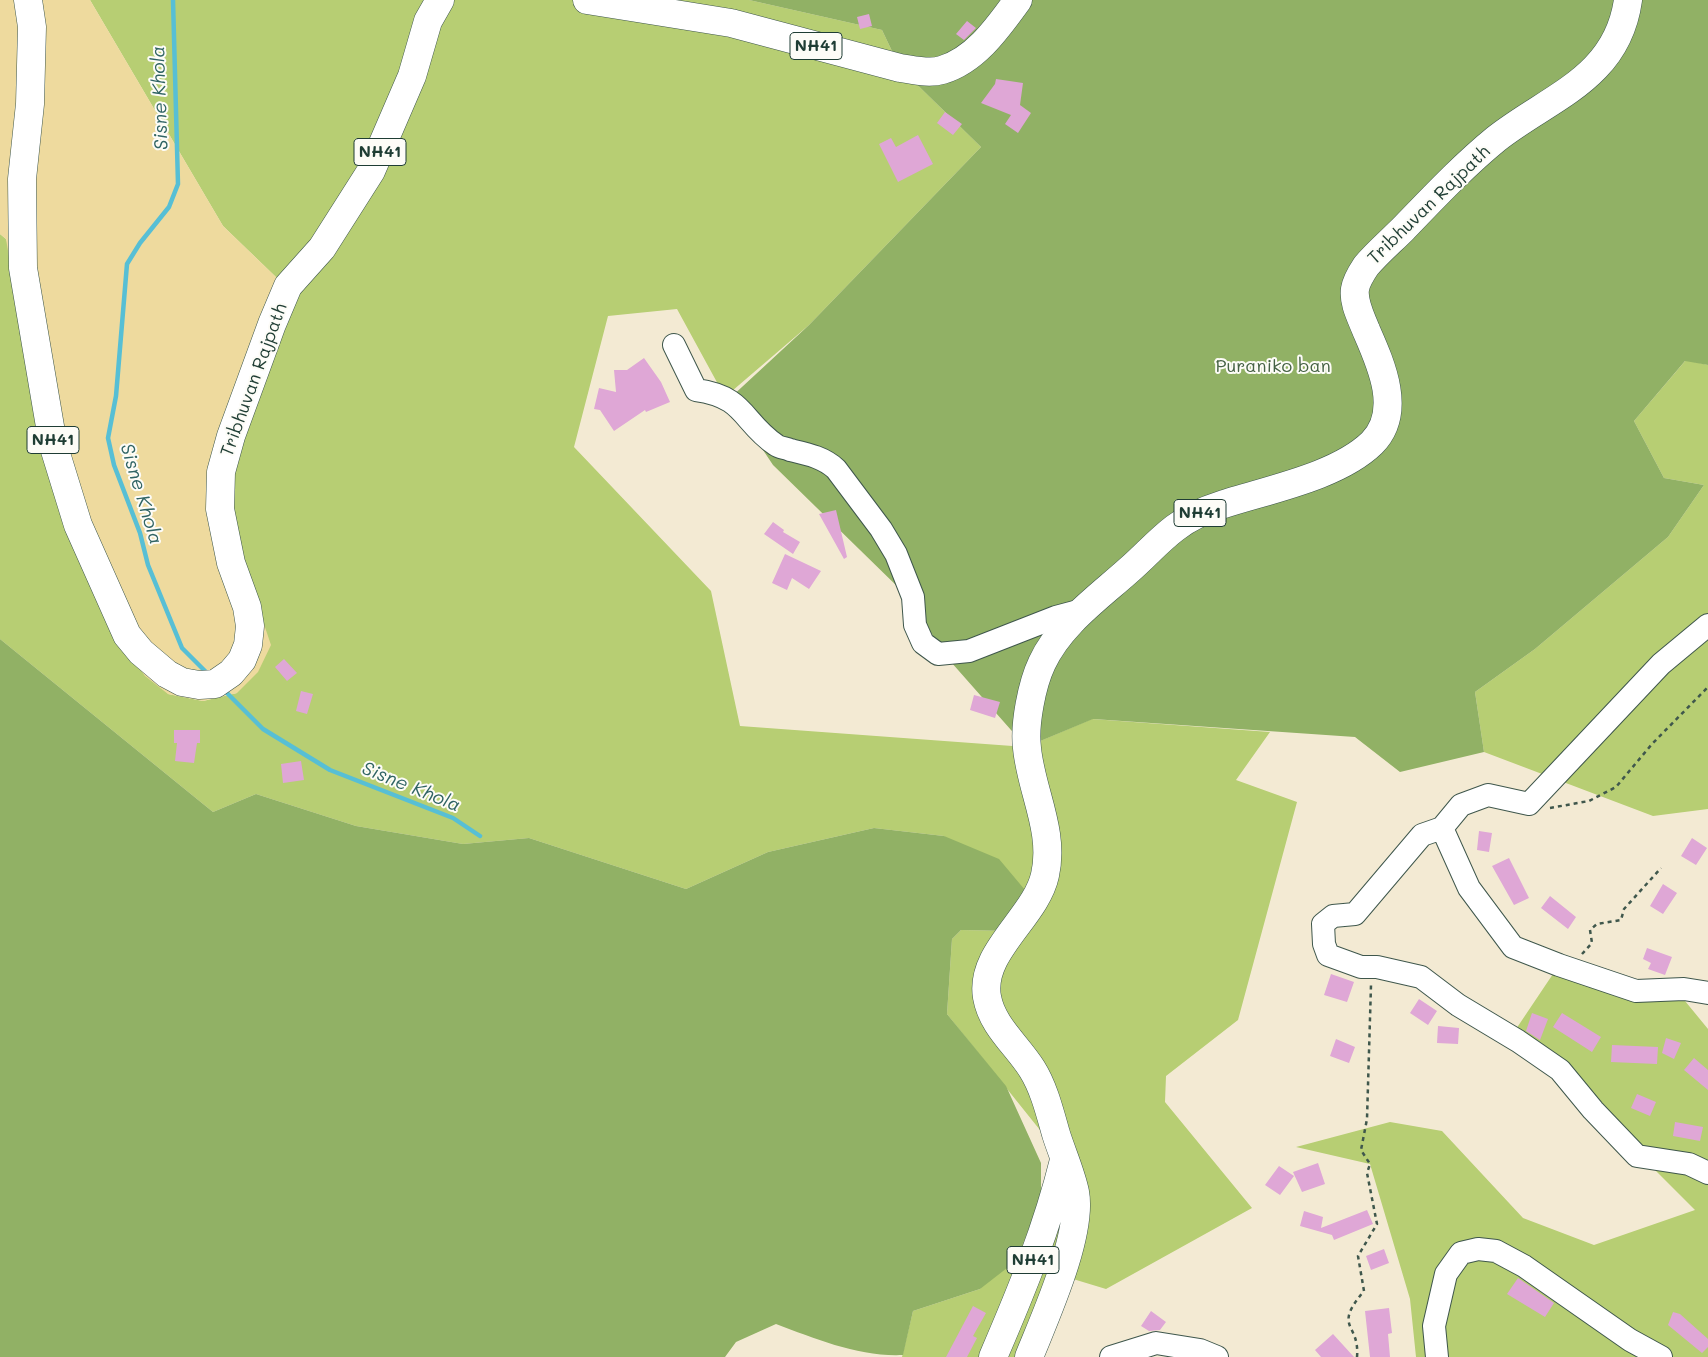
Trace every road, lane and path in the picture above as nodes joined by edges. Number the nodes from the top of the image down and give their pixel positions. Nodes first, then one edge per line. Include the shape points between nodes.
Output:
1 (28, 0) edge
2 (440, 0) edge
3 (587, 0) edge
4 (1018, 0) edge
5 (1628, 0) edge
6 (674, 345) dead end
7 (1086, 609) junction
8 (1708, 625) edge
9 (1708, 687) edge
10 (1528, 804) junction
11 (1442, 828) junction
12 (1661, 868) dead end
13 (1559, 966) junction
14 (1377, 967) junction
15 (1708, 993) edge
16 (1064, 1160) junction
17 (1708, 1172) edge
18 (994, 1357) edge
19 (1029, 1357) edge
20 (1111, 1357) edge
21 (1217, 1357) edge
22 (1358, 1357) edge
23 (1437, 1357) edge
24 (1661, 1357) edge

1 - 2 highway, Tribhuvan Rajpath / NH41 via 32,27 30,104 22,170 23,268 56,453 78,525 127,635 167,674 182,682 198,685 215,684 231,673 242,660 248,645 250,626 231,563 220,509 221,472 231,436 288,286 322,248 371,171 412,76 428,21
3 - 4 highway, NH41 via 731,23 900,68 927,72 943,70 962,59 993,34
5 - 7 highway, Tribhuvan Rajpath / NH41 via 1616,39 1603,59 1573,90 1498,138 1365,268 1355,286 1357,308 1387,388 1387,409 1382,429 1372,443 1348,462 1261,494 1218,505 1195,516 1175,528
6 - 7 street via 696,390 718,394 735,403 748,420 777,446 828,462 836,469 896,554 913,597 915,625 923,644 938,654 969,651 1056,617
7 - 16 highway, Tribhuvan Rajpath / NH41 via 1062,632 1042,663 1033,690 1026,747 1049,852 1044,880 1036,899 989,972 986,994 993,1016 1033,1071 1048,1106
8 - 10 street via 1654,670
9 - 10 path via 1652,744 1616,787 1589,801 1553,809
10 - 11 street via 1488,795 1460,806
11 - 13 street via 1469,888 1513,947
11 - 14 street via 1422,835 1356,914 1333,916 1323,924 1328,955 1361,967
12 - 13 path via 1624,909 1621,920 1597,924 1590,930 1592,943 1586,951 1578,957 1566,958
13 - 15 street via 1636,991 1684,989
14 - 17 street via 1421,977 1470,1013 1560,1070 1637,1156 1689,1164
14 - 22 path via 1369,991 1372,1006 1368,1119 1361,1150 1370,1164 1367,1173 1377,1224 1358,1256 1364,1291 1349,1308 1348,1326 1358,1344
16 - 18 highway, NH41 via 1052,1209 1024,1288
16 - 19 highway, NH41 via 1075,1194 1075,1216 1062,1275
20 - 21 street via 1156,1343 1200,1350
23 - 24 street via 1434,1326 1446,1274 1460,1253 1478,1249 1496,1251 1524,1266 1630,1340

